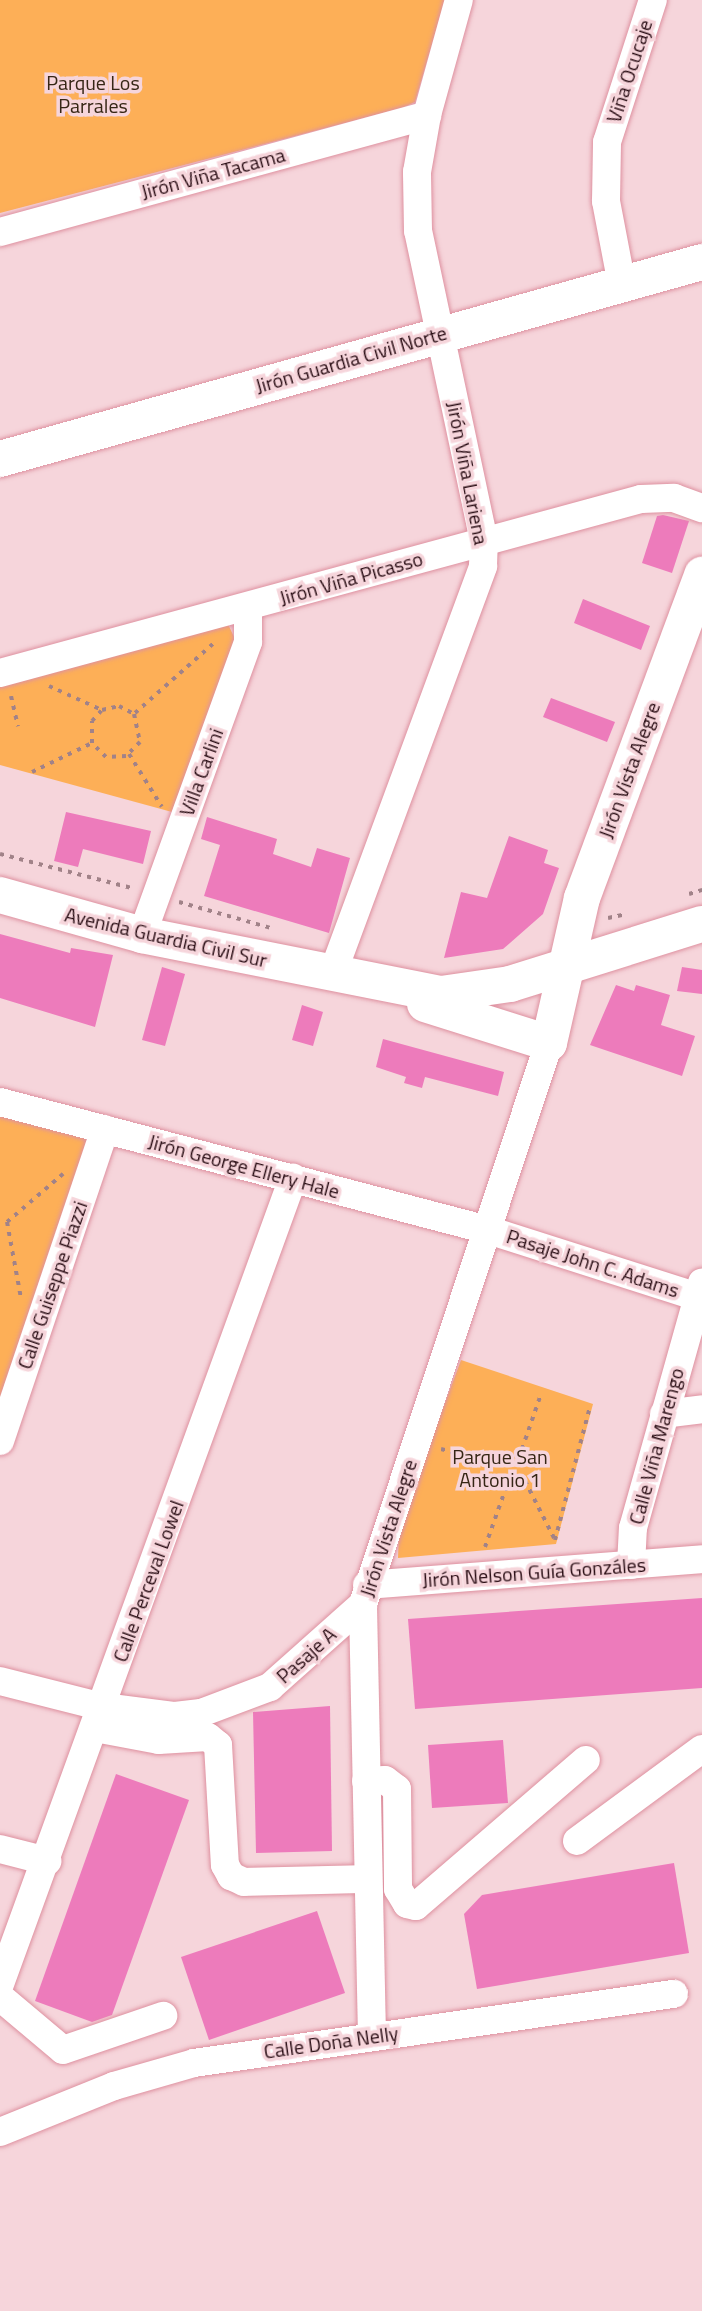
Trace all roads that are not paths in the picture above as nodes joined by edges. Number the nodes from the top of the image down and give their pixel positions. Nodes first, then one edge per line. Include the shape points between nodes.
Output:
1 (459, 0) edge
2 (653, 0) edge
3 (427, 115) junction
4 (0, 232) edge
5 (702, 262) edge
6 (622, 285) junction
7 (440, 333) junction
8 (0, 459) edge
9 (702, 508) edge
10 (484, 541) junction
11 (702, 575) edge
12 (248, 607) junction
13 (3, 674) edge
14 (0, 895) edge
15 (702, 924) edge
16 (142, 935) junction
17 (564, 967) junction
18 (332, 975) junction
19 (549, 1043) junction
20 (0, 1102) edge
21 (105, 1129) junction
22 (293, 1178) junction
23 (488, 1230) junction
24 (700, 1290) edge
25 (702, 1409) edge
26 (664, 1414) junction
27 (0, 1441) edge
28 (702, 1559) edge
29 (631, 1565) junction
30 (365, 1594) junction
31 (0, 1681) edge
32 (99, 1718) junction
33 (702, 1749) edge
34 (586, 1760) dead end
35 (366, 1781) junction
36 (577, 1841) dead end
37 (0, 1849) edge
38 (47, 1861) junction
39 (368, 1879) junction
40 (0, 1984) edge
41 (674, 1994) dead end
42 (0, 1997) edge
43 (163, 2016) dead end
44 (372, 2036) junction
45 (0, 2132) edge

1 - 3 street, Jirón Viña Lariena
2 - 6 street, Viña Ocucaje via 607,142 606,201
3 - 4 street, Jirón Viña Tacama
3 - 7 street, Jirón Viña Lariena via 417,172 418,231
5 - 6 main road, Jirón Guardia Civil Norte
6 - 7 main road, Jirón Guardia Civil Norte
7 - 8 main road, Jirón Guardia Civil Norte
7 - 10 street, Jirón Viña Lariena
9 - 10 street, Jirón Viña Picasso via 674,498 649,498
10 - 12 street, Jirón Viña Picasso
10 - 18 street, Jirón Viña Lariena via 476,595
11 - 17 main road, Jirón Vista Alegre
12 - 13 street, Jirón Viña Picasso
12 - 16 street, Villa Carlini via 248,642 148,890
14 - 16 main road, Avenida Guardia Civil Sur
15 - 17 main road, Avenida Guardia Civil Sur
16 - 18 main road, Avenida Guardia Civil Sur
17 - 18 main road, Avenida Guardia Civil Sur via 475,993 441,994
17 - 19 main road
18 - 19 main road, Avenida Guardia Civil Sur
19 - 23 street, Jirón Vista Alegre
20 - 21 street, Jirón George Ellery Hale
21 - 22 street, Jirón George Ellery Hale
21 - 27 street, Calle Guiseppe Piazzi
22 - 23 street, Jirón George Ellery Hale
22 - 32 street, Calle Perceval Lowel
23 - 24 street, Pasaje John C. Adams
23 - 30 street, Jirón Vista Alegre
24 - 26 street, Calle Viña Marengo
25 - 26 street
26 - 29 street, Calle Viña Marengo via 633,1528
28 - 29 street, Jirón Nelson Guía Gonzáles
29 - 30 street, Jirón Nelson Guía Gonzáles
30 - 32 street, Pasaje A via 293,1669 233,1705 175,1716
30 - 35 street, Jirón Vista Alegre
31 - 32 street
32 - 38 street, Calle Perceval Lowel
32 - 39 street via 159,1740 208,1737 218,1745 225,1865 231,1876 244,1882
33 - 36 street
34 - 35 street via 416,1906 407,1904 398,1889 397,1789 385,1780
35 - 39 street, Jirón Vista Alegre
37 - 38 street
38 - 40 street, Calle Perceval Lowel
39 - 44 street, Jirón Vista Alegre
41 - 44 street, Calle Doña Nelly
42 - 43 street via 63,2050
44 - 45 street, Calle Doña Nelly via 194,2063 114,2086

